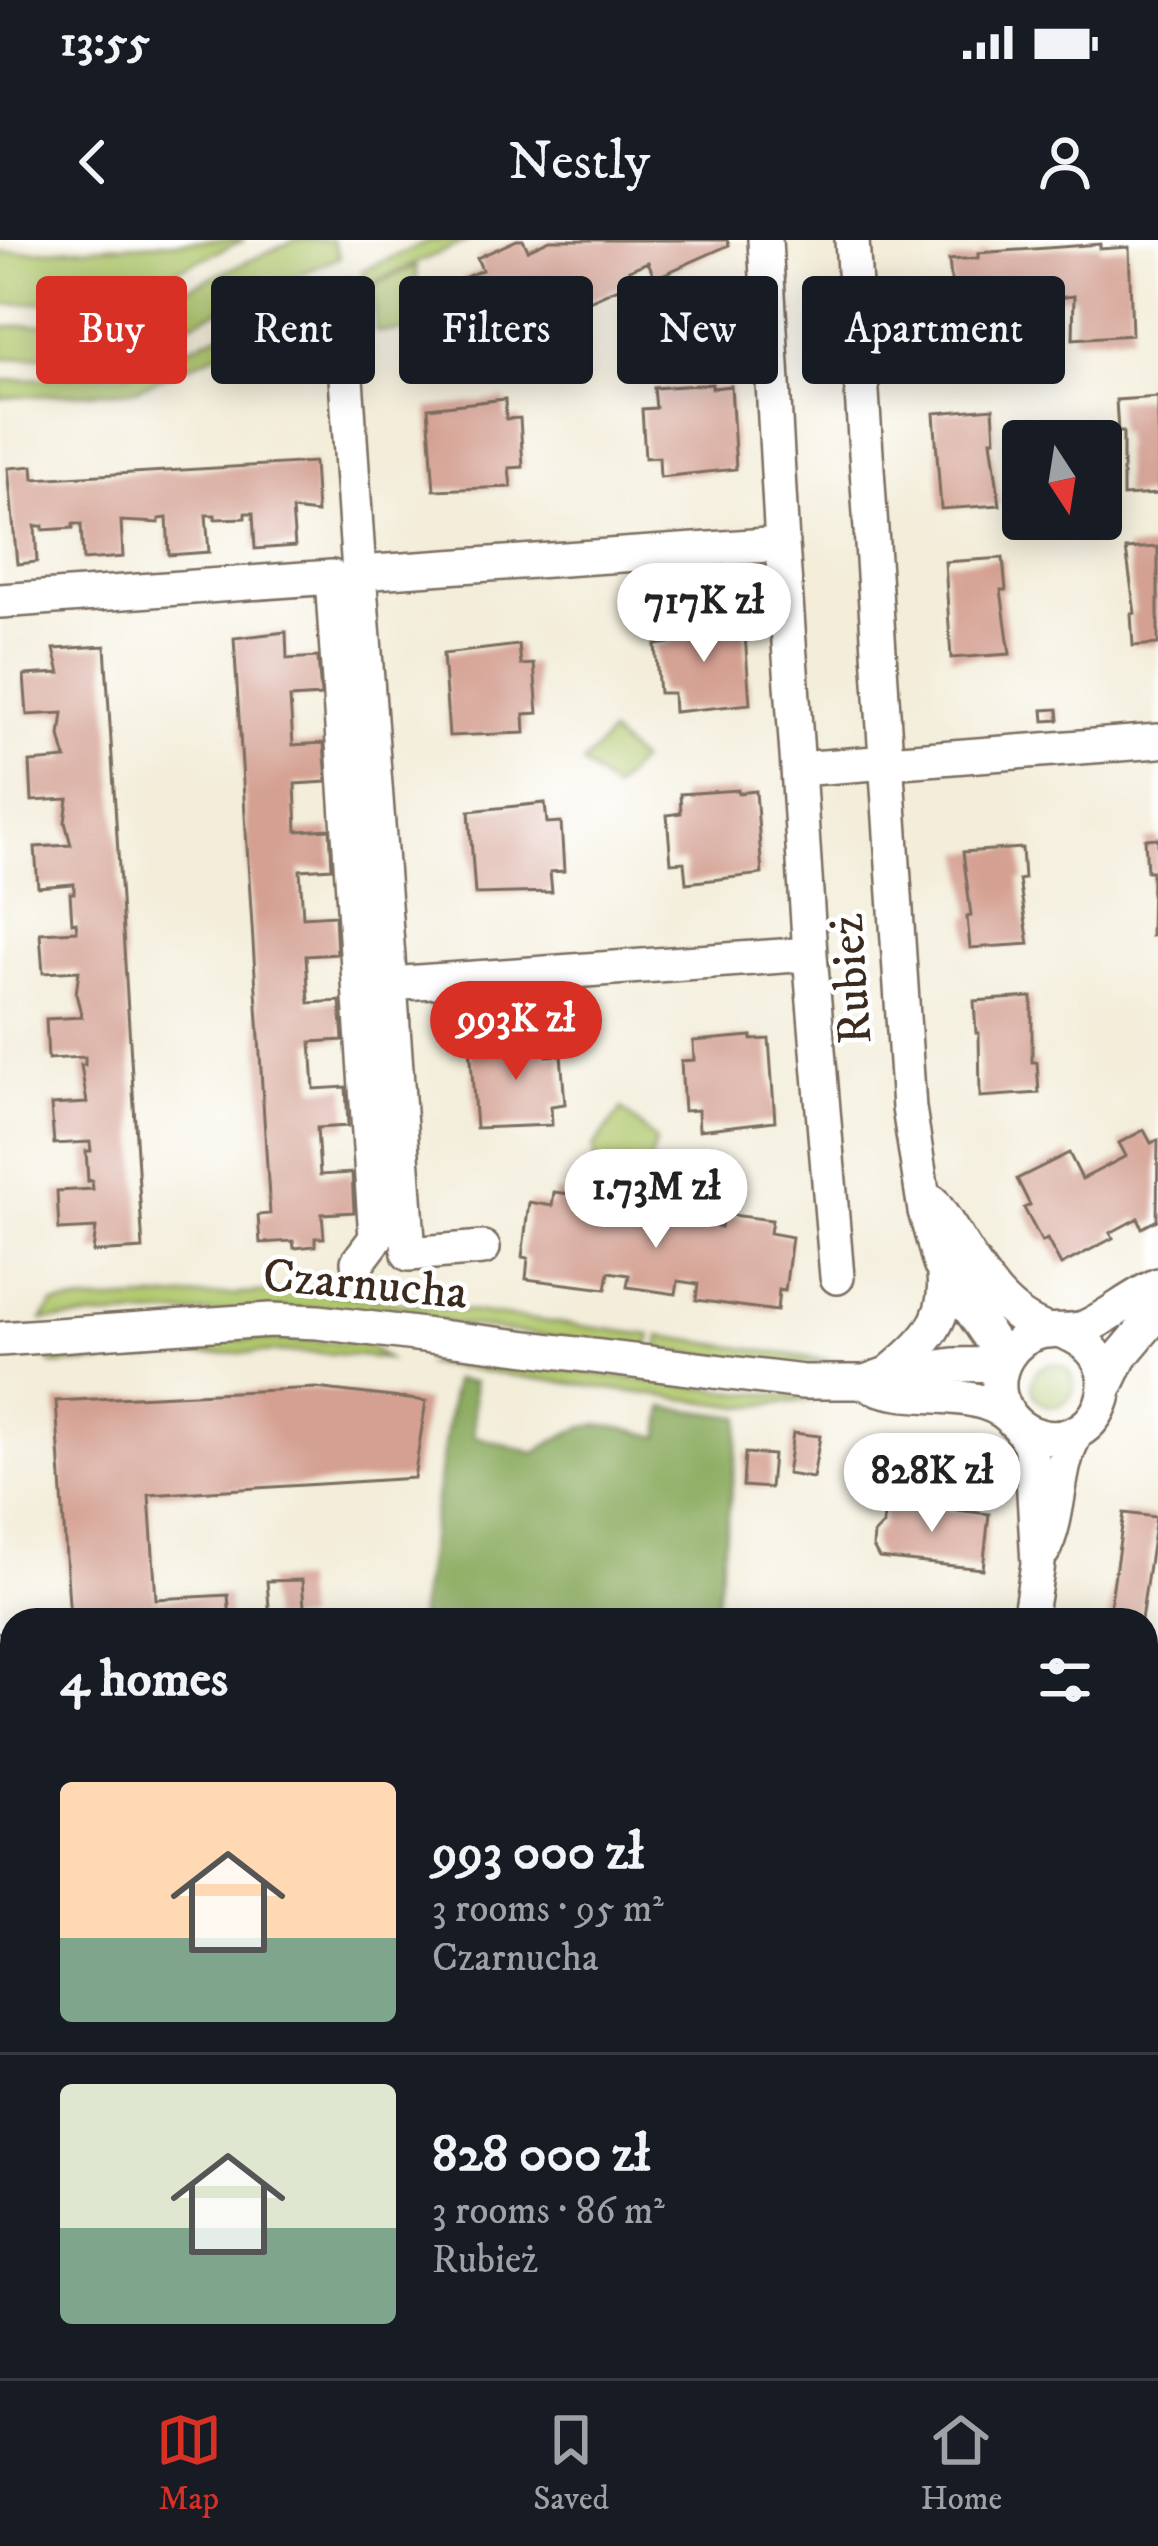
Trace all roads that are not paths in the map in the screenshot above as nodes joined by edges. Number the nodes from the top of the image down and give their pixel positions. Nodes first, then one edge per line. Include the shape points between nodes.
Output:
1 (765, 240) edge
2 (852, 240) edge
3 (346, 384) edge
4 (782, 544) junction
5 (359, 574) junction
6 (0, 601) edge
7 (1158, 741) edge
8 (886, 762) junction
9 (798, 769) junction
10 (810, 954) junction
11 (390, 984) junction
12 (921, 1188) junction
13 (483, 1248) dead end
14 (358, 1262) dead end
15 (838, 1276) dead end
16 (944, 1276) junction
17 (1158, 1285) edge
18 (1158, 1312) edge
19 (1055, 1331) junction
20 (0, 1339) edge
21 (1004, 1362) junction
22 (876, 1378) junction
23 (1106, 1386) junction
24 (1014, 1421) junction
25 (1077, 1432) junction
26 (1038, 1564) junction
27 (1031, 1608) edge

1 - 4 street
2 - 8 street, Rubież
3 - 5 street
4 - 5 street
4 - 9 street
5 - 11 street
6 - 14 street via 332,577 376,1238
7 - 8 street
8 - 9 street
8 - 12 street, Rubież
9 - 10 street
10 - 11 street
10 - 15 street
11 - 13 street via 409,1254
12 - 16 street, Rubież
12 - 19 street, Rubież via 990,1287 1030,1324
16 - 21 street, Rubież
16 - 22 street via 938,1324 914,1353
17 - 19 street via 1089,1325
18 - 23 street
19 - 21 street via 1028,1336
19 - 23 street via 1095,1352
20 - 22 street, Czarnucha via 318,1322 773,1380
21 - 22 street, Czarnucha
21 - 24 street via 999,1386
22 - 24 street, Czarnucha via 886,1392 990,1403
23 - 25 street via 1098,1413
24 - 25 street via 1053,1438
24 - 26 street via 1032,1451
25 - 26 street
26 - 27 street

